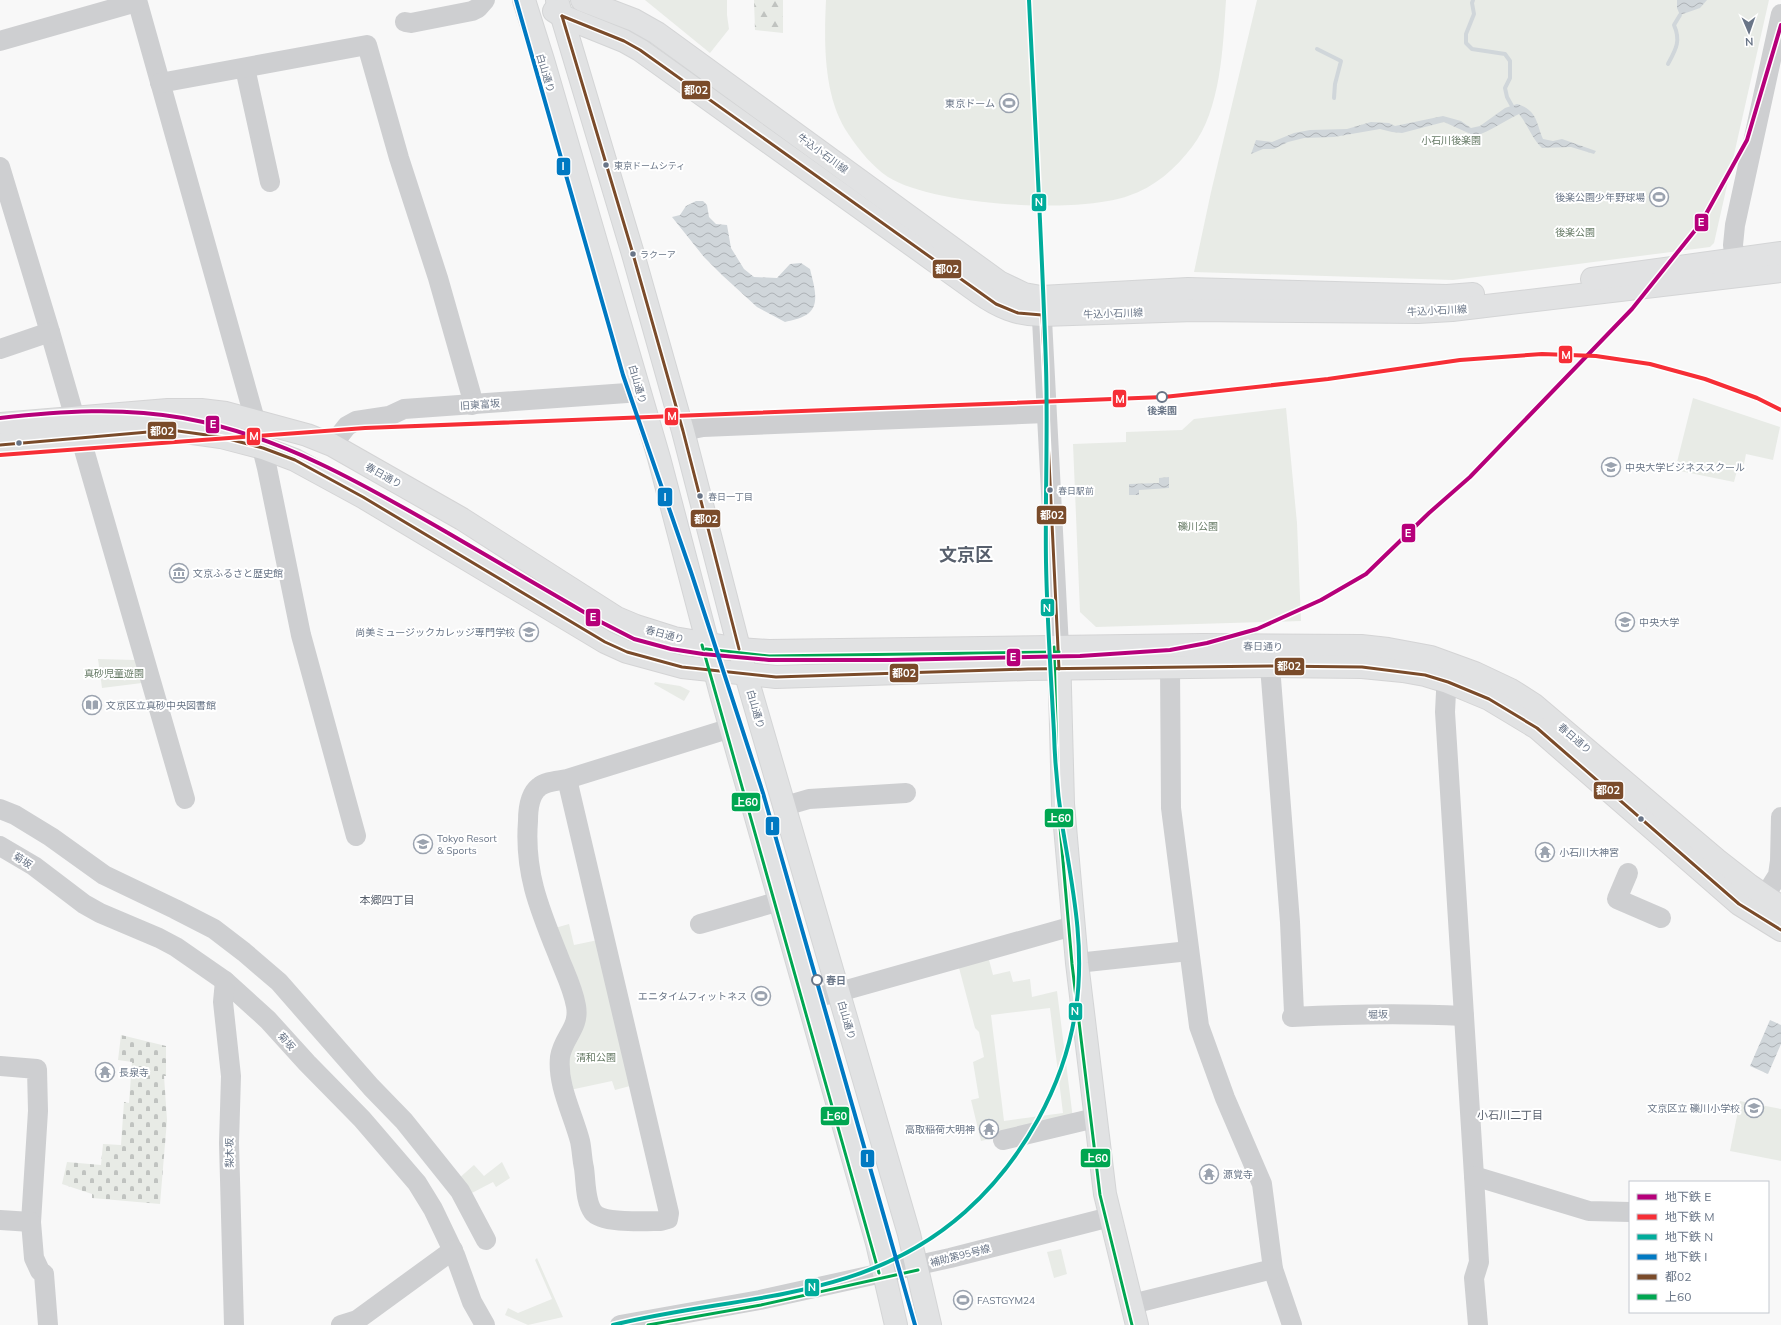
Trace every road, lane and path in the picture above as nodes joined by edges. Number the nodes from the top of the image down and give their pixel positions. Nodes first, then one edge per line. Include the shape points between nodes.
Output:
1 (485, 0) edge
2 (524, 0) edge
3 (538, 0) edge
4 (582, 0) edge
5 (137, 1) edge
6 (559, 8) edge
7 (1781, 14) edge
8 (405, 22) dead end
9 (0, 42) edge
10 (245, 68) junction
11 (160, 83) junction
12 (0, 167) edge
13 (270, 182) dead end
14 (1781, 253) edge
15 (1736, 268) junction
16 (1781, 271) edge
17 (1041, 306) junction
18 (50, 332) junction
19 (0, 348) edge
20 (641, 392) junction
21 (472, 405) junction
22 (1046, 413) junction
23 (255, 420) junction
24 (0, 424) edge
25 (77, 429) junction
26 (683, 431) junction
27 (0, 445) edge
28 (332, 445) junction
29 (262, 448) junction
30 (708, 644) junction
31 (1058, 647) junction
32 (739, 649) junction
33 (1270, 666) junction
34 (1170, 667) junction
35 (1059, 669) junction
36 (715, 672) junction
37 (1451, 673) junction
38 (746, 675) junction
39 (731, 728) junction
40 (567, 779) junction
41 (906, 793) dead end
42 (185, 799) dead end
43 (785, 806) junction
44 (0, 809) edge
45 (1781, 817) edge
46 (356, 836) dead end
47 (0, 846) edge
48 (1628, 873) dead end
49 (780, 901) junction
50 (1767, 906) edge
51 (1660, 918) dead end
52 (700, 924) dead end
53 (1073, 926) junction
54 (1781, 930) edge
55 (1189, 951) junction
56 (1077, 963) junction
57 (226, 981) junction
58 (839, 992) junction
59 (808, 999) junction
60 (1464, 1016) junction
61 (0, 1066) edge
62 (1095, 1118) junction
63 (1003, 1140) dead end
64 (1474, 1176) junction
65 (1629, 1212) edge
66 (1110, 1217) junction
67 (0, 1220) edge
68 (31, 1222) junction
69 (486, 1240) dead end
70 (453, 1250) junction
71 (917, 1265) junction
72 (1273, 1269) junction
73 (884, 1272) junction
74 (1132, 1304) junction
75 (709, 1317) edge
76 (48, 1325) edge
77 (234, 1325) edge
78 (341, 1325) edge
79 (485, 1325) edge
80 (620, 1325) edge
81 (896, 1325) edge
82 (930, 1325) edge
83 (1137, 1325) edge
84 (1292, 1325) edge
85 (1478, 1325) edge

1 - 8 street via 472,11 411,24
2 - 20 main road, 白山通り
3 - 6 main road, 牛込小石川線
4 - 17 main road, 牛込小石川線 via 634,20 657,32 999,282
5 - 9 street
5 - 11 street
6 - 17 main road, 牛込小石川線 via 640,50 996,304 1018,313
6 - 26 main road, 白山通り via 609,171
7 - 15 street via 1736,225 1733,245
10 - 11 street
10 - 13 street
10 - 21 street via 367,45 438,278
11 - 23 street
12 - 18 street
14 - 15 main road, 牛込小石川線
15 - 16 main road, 牛込小石川線
15 - 17 main road, 牛込小石川線 via 1445,311 1194,310
17 - 22 street
18 - 19 street
18 - 25 street
20 - 21 street, 旧東富坂
20 - 30 main road, 白山通り
21 - 28 street, 旧東富坂 via 404,409 389,416 356,421 346,426
22 - 26 street via 703,427
22 - 31 street
23 - 25 main road, 春日通り via 226,413 186,410
23 - 28 main road, 春日通り
23 - 29 street
24 - 25 main road, 春日通り
25 - 27 main road, 春日通り
25 - 29 main road, 春日通り via 171,430 221,437
25 - 42 street
26 - 32 main road, 白山通り
28 - 30 main road, 春日通り via 462,519 617,618 656,633
29 - 36 main road, 春日通り via 295,460 363,497 605,642 654,660
29 - 46 street via 301,635
30 - 32 main road, 春日通り
30 - 36 main road, 白山通り
31 - 32 main road, 春日通り via 769,651
31 - 35 main road
31 - 37 main road, 春日通り via 1361,646 1420,654
32 - 38 main road, 白山通り
33 - 34 main road, 春日通り
33 - 37 main road, 春日通り via 1338,666 1383,668 1414,673
33 - 60 street, 堀坂 via 1290,922 1294,1013 1292,1018 1412,1013
34 - 35 main road, 春日通り
34 - 55 street via 1171,808
35 - 38 main road, 春日通り via 791,677
35 - 53 main road via 1063,804
36 - 38 main road, 春日通り
36 - 39 main road, 白山通り
37 - 50 main road, 春日通り via 1511,690 1549,716
37 - 60 street via 1446,692 1445,712
38 - 43 main road, 白山通り
39 - 40 street
39 - 49 main road, 白山通り
40 - 40 street via 543,784 537,788 528,814 527,836 529,869 536,901 576,1006 576,1021 560,1057 562,1084 580,1142 589,1203 594,1212 604,1218 661,1222 668,1219 670,1213
41 - 43 street via 809,799
43 - 58 main road, 白山通り
44 - 69 street via 51,837 104,875 214,929 279,982 404,1122 460,1191
45 - 50 street via 1780,870
47 - 57 street, 菊坂 via 34,866 84,904 160,938
48 - 51 street via 1617,900
49 - 52 street
49 - 59 main road, 白山通り
50 - 54 main road, 春日通り
53 - 56 main road
53 - 58 street
55 - 56 street
55 - 72 street via 1200,1026 1225,1098 1262,1184
56 - 62 main road
57 - 70 street, 菊坂 via 268,1020 362,1119 413,1178 433,1209
57 - 77 street, 梨木坂 via 224,1002 231,1076 228,1142
58 - 59 street
58 - 71 main road, 白山通り
59 - 73 main road, 白山通り
60 - 64 street
61 - 68 street via 37,1070 38,1111
62 - 63 street
62 - 66 main road
64 - 65 street via 1589,1211
64 - 85 street via 1479,1262 1474,1278
66 - 71 street, 補助第95号線
66 - 74 main road
67 - 68 street
68 - 76 street via 34,1258 44,1274
70 - 78 street via 357,1320
70 - 79 street, 菊坂 via 472,1302
71 - 73 street, 補助第95号線
71 - 82 main road, 白山通り
72 - 74 street
72 - 84 street
73 - 75 street, 補助第95号線 via 760,1300
73 - 81 main road, 白山通り
74 - 83 main road
75 - 80 street, 補助第95号線

